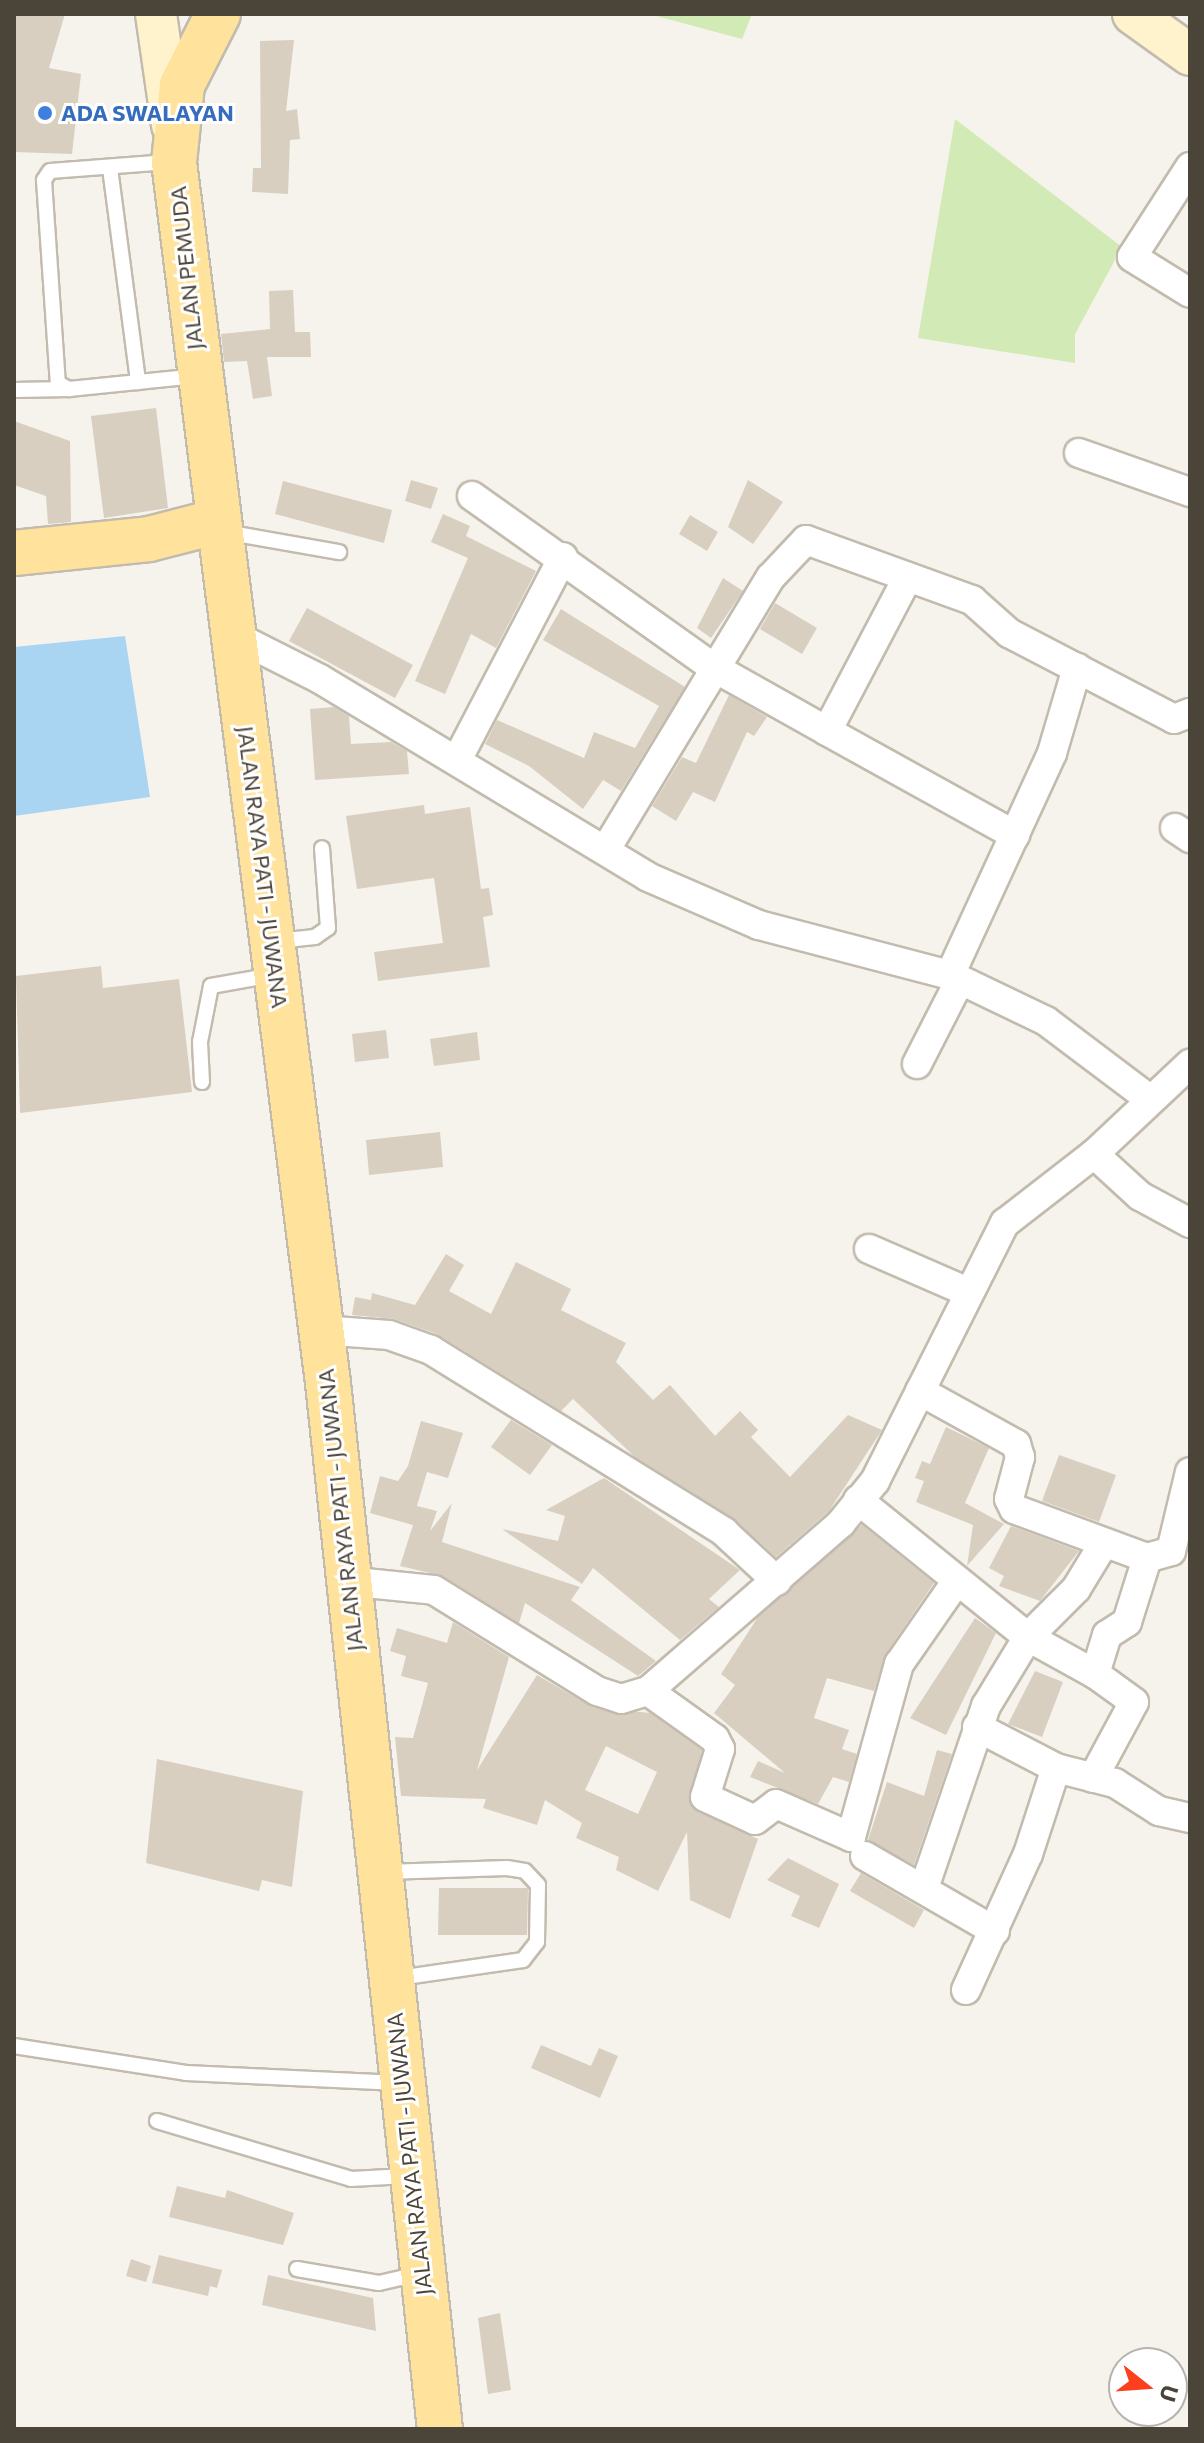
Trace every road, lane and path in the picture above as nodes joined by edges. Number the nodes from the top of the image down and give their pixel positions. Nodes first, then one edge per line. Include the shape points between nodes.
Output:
1 (156, 14) edge
2 (218, 14) edge
3 (1133, 14) edge
4 (1190, 55) edge
5 (173, 145) junction
6 (1190, 167) edge
7 (110, 168) junction
8 (1190, 293) edge
9 (198, 376) junction
10 (138, 382) junction
11 (69, 389) junction
12 (14, 390) edge
13 (1079, 453) dead end
14 (1190, 492) edge
15 (472, 496) dead end
16 (220, 526) junction
17 (339, 552) dead end
18 (14, 553) edge
19 (563, 557) junction
20 (908, 577) junction
21 (227, 592) joint
22 (233, 635) junction
23 (713, 667) junction
24 (1077, 668) junction
25 (1190, 713) edge
26 (827, 731) junction
27 (457, 760) junction
28 (1015, 835) junction
29 (322, 848) dead end
30 (606, 849) junction
31 (275, 958) junction
32 (955, 978) junction
33 (917, 1064) dead end
34 (1190, 1064) edge
35 (202, 1082) dead end
36 (1151, 1100) junction
37 (1094, 1154) junction
38 (1190, 1223) edge
39 (869, 1249) dead end
40 (968, 1292) junction
41 (321, 1330) junction
42 (920, 1391) junction
43 (1190, 1472) edge
44 (858, 1500) junction
45 (1104, 1543) junction
46 (1147, 1558) junction
47 (346, 1581) junction
48 (777, 1581) junction
49 (956, 1582) junction
50 (1028, 1637) junction
51 (1095, 1674) junction
52 (648, 1691) junction
53 (977, 1727) junction
54 (1056, 1768) junction
55 (1093, 1778) junction
56 (1190, 1818) edge
57 (865, 1856) dead end
58 (377, 1872) junction
59 (924, 1888) junction
60 (995, 1931) junction
61 (389, 1979) junction
62 (966, 1990) dead end
63 (14, 2046) edge
64 (403, 2084) junction
65 (157, 2121) dead end
66 (411, 2175) junction
67 (297, 2269) dead end
68 (422, 2274) junction
69 (440, 2429) edge

1 - 5 main road, JALAN PEMUDA
2 - 5 main road via 192,57
3 - 4 main road
5 - 7 lane
5 - 9 main road, JALAN PEMUDA
6 - 8 street via 1132,257
7 - 10 lane
7 - 11 lane via 50,171 41,189 58,383
9 - 10 lane
9 - 16 main road, JALAN PEMUDA
10 - 11 lane
11 - 12 lane
13 - 14 street
15 - 19 street
16 - 17 lane
16 - 18 main road
16 - 21 main road, JALAN PEMUDA
19 - 23 street
19 - 27 street
20 - 23 street via 815,540 798,543
20 - 24 street via 972,600 1009,633
20 - 26 street
21 - 22 main road, JALAN RAYA PATI - JUWANA
22 - 27 street
22 - 31 main road, JALAN RAYA PATI - JUWANA
23 - 26 street
23 - 30 street
24 - 25 street via 1174,719
24 - 28 street via 1052,753
26 - 28 street
27 - 30 street
28 - 32 street
29 - 31 lane via 328,928
30 - 32 street via 713,909
31 - 35 lane via 211,986 200,1042
31 - 41 main road, JALAN RAYA PATI - JUWANA
32 - 33 street
32 - 36 street via 1046,1021
34 - 36 street
36 - 37 street
37 - 38 street via 1140,1196
37 - 40 street via 1013,1212
39 - 40 street
40 - 42 street
41 - 47 main road, JALAN RAYA PATI - JUWANA
41 - 48 street via 389,1335 431,1350 724,1532
42 - 44 street
42 - 45 street via 1016,1444 1009,1506
43 - 46 street via 1171,1551
44 - 48 street
44 - 49 street
45 - 46 street
45 - 50 street via 1076,1589
46 - 51 street via 1127,1622 1107,1635
47 - 52 street via 434,1590 597,1691 621,1699
47 - 58 main road, JALAN RAYA PATI - JUWANA
48 - 52 street
49 - 50 street
49 - 52 street via 899,1664 851,1837 776,1804 755,1820 705,1797 720,1749 715,1739
50 - 51 street
50 - 53 street
51 - 55 street via 1134,1702
53 - 54 street
53 - 59 street
54 - 55 street
54 - 60 street
55 - 56 street
57 - 59 street
58 - 61 main road, JALAN RAYA PATI - JUWANA
58 - 61 lane via 507,1868 525,1871 538,1885 537,1942 523,1960
59 - 60 street
60 - 62 street
61 - 64 main road, JALAN RAYA PATI - JUWANA
63 - 64 lane via 186,2073
64 - 66 main road, JALAN RAYA PATI - JUWANA
65 - 66 lane via 351,2179
66 - 68 main road, JALAN RAYA PATI - JUWANA
67 - 68 lane via 379,2283
68 - 69 main road, JALAN RAYA PATI - JUWANA

